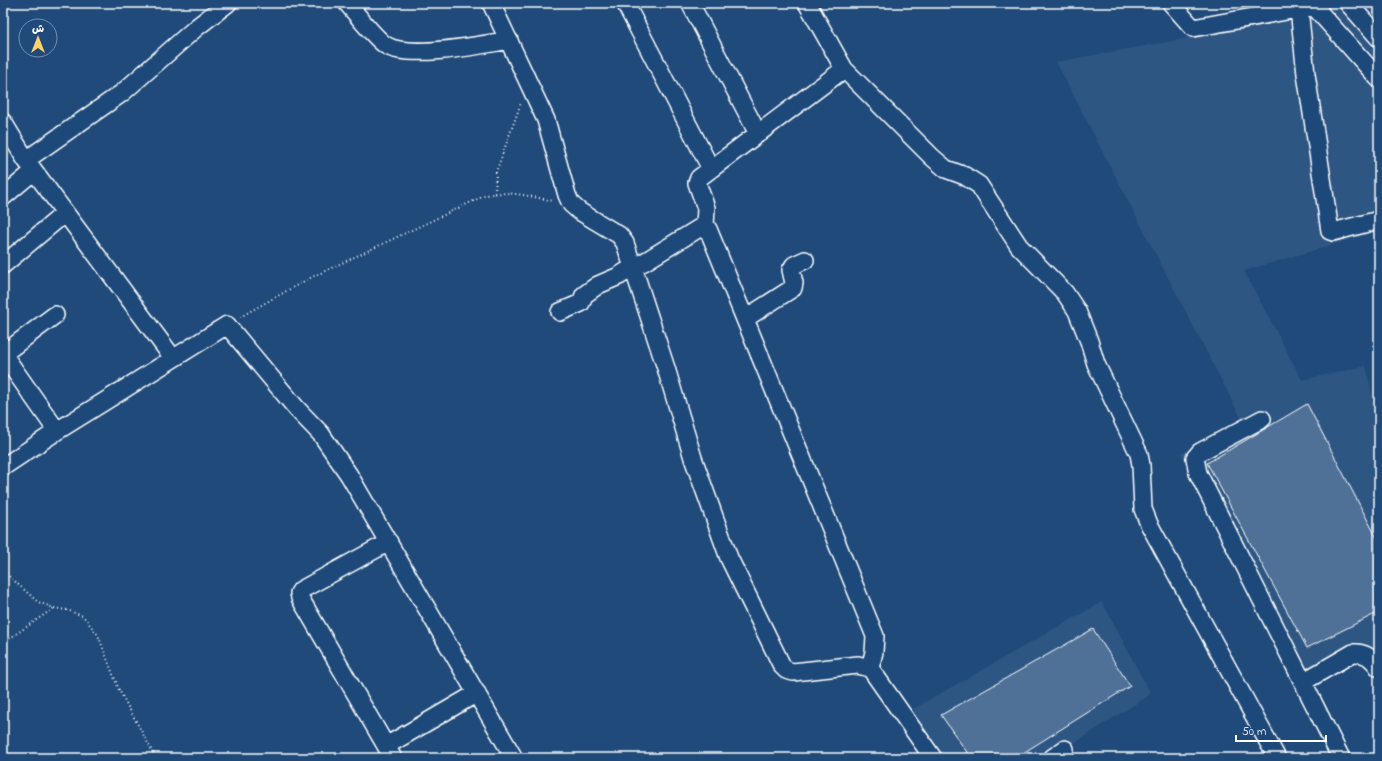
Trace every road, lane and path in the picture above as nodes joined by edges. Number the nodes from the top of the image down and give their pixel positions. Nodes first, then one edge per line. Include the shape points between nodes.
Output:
1 (228, 3) edge
2 (347, 3) edge
3 (491, 3) edge
4 (625, 3) edge
5 (690, 3) edge
6 (807, 3) edge
7 (1171, 3) edge
8 (1348, 3) edge
9 (1311, 5) edge
10 (1379, 38) edge
11 (509, 40) junction
12 (844, 69) junction
13 (1379, 79) edge
14 (533, 92) junction
15 (3, 122) edge
16 (758, 134) junction
17 (30, 166) junction
18 (711, 169) junction
19 (495, 193) junction
20 (3, 197) edge
21 (571, 204) junction
22 (65, 213) junction
23 (1379, 220) edge
24 (705, 226) junction
25 (804, 260) dead end
26 (3, 265) edge
27 (633, 267) junction
28 (560, 312) dead end
29 (55, 315) dead end
30 (746, 318) junction
31 (227, 325) junction
32 (3, 354) edge
33 (173, 358) junction
34 (1262, 419) dead end
35 (57, 431) junction
36 (3, 467) edge
37 (389, 542) junction
38 (3, 571) edge
39 (54, 608) junction
40 (3, 643) edge
41 (870, 668) junction
42 (1379, 668) edge
43 (1303, 682) junction
44 (477, 693) junction
45 (389, 752) edge
46 (156, 758) edge
47 (514, 758) edge
48 (933, 758) edge
49 (1277, 758) edge
50 (1341, 758) edge

1 - 17 street
2 - 11 street via 378,39 386,46 399,51 454,49
3 - 11 street
4 - 18 street
5 - 16 street
6 - 12 street
7 - 9 street via 1193,28
8 - 10 street
9 - 13 street
9 - 23 street via 1306,74 1330,231
11 - 14 street
12 - 16 street
12 - 49 street via 932,157 946,169 979,185 1020,246 1065,293 1077,311 1096,364 1139,454 1143,509 1149,524
14 - 19 path via 523,99 520,106 496,172
14 - 21 street via 546,120
15 - 17 street
16 - 18 street
17 - 20 street
17 - 22 street
18 - 24 street via 699,178 697,183 706,208
19 - 21 path
19 - 31 path via 308,279
21 - 27 street via 619,236 625,244
22 - 26 street
22 - 33 street
24 - 27 street
24 - 30 street via 711,232
25 - 30 street via 794,265 791,270 793,288
27 - 28 street via 598,285 584,295 581,303
27 - 41 street via 729,558 782,666 793,672 858,665
29 - 32 street
30 - 41 street via 876,636
31 - 33 street
31 - 37 street via 320,434 349,475
32 - 35 street
33 - 35 street
34 - 43 street via 1200,452 1195,458 1198,474
35 - 36 street
37 - 44 street
37 - 45 street via 301,590 299,594
38 - 39 path via 38,602
39 - 40 path
39 - 46 path via 83,616 98,635 119,690
41 - 48 street
42 - 43 street via 1362,652 1353,653
43 - 50 street
44 - 45 street
44 - 47 street

